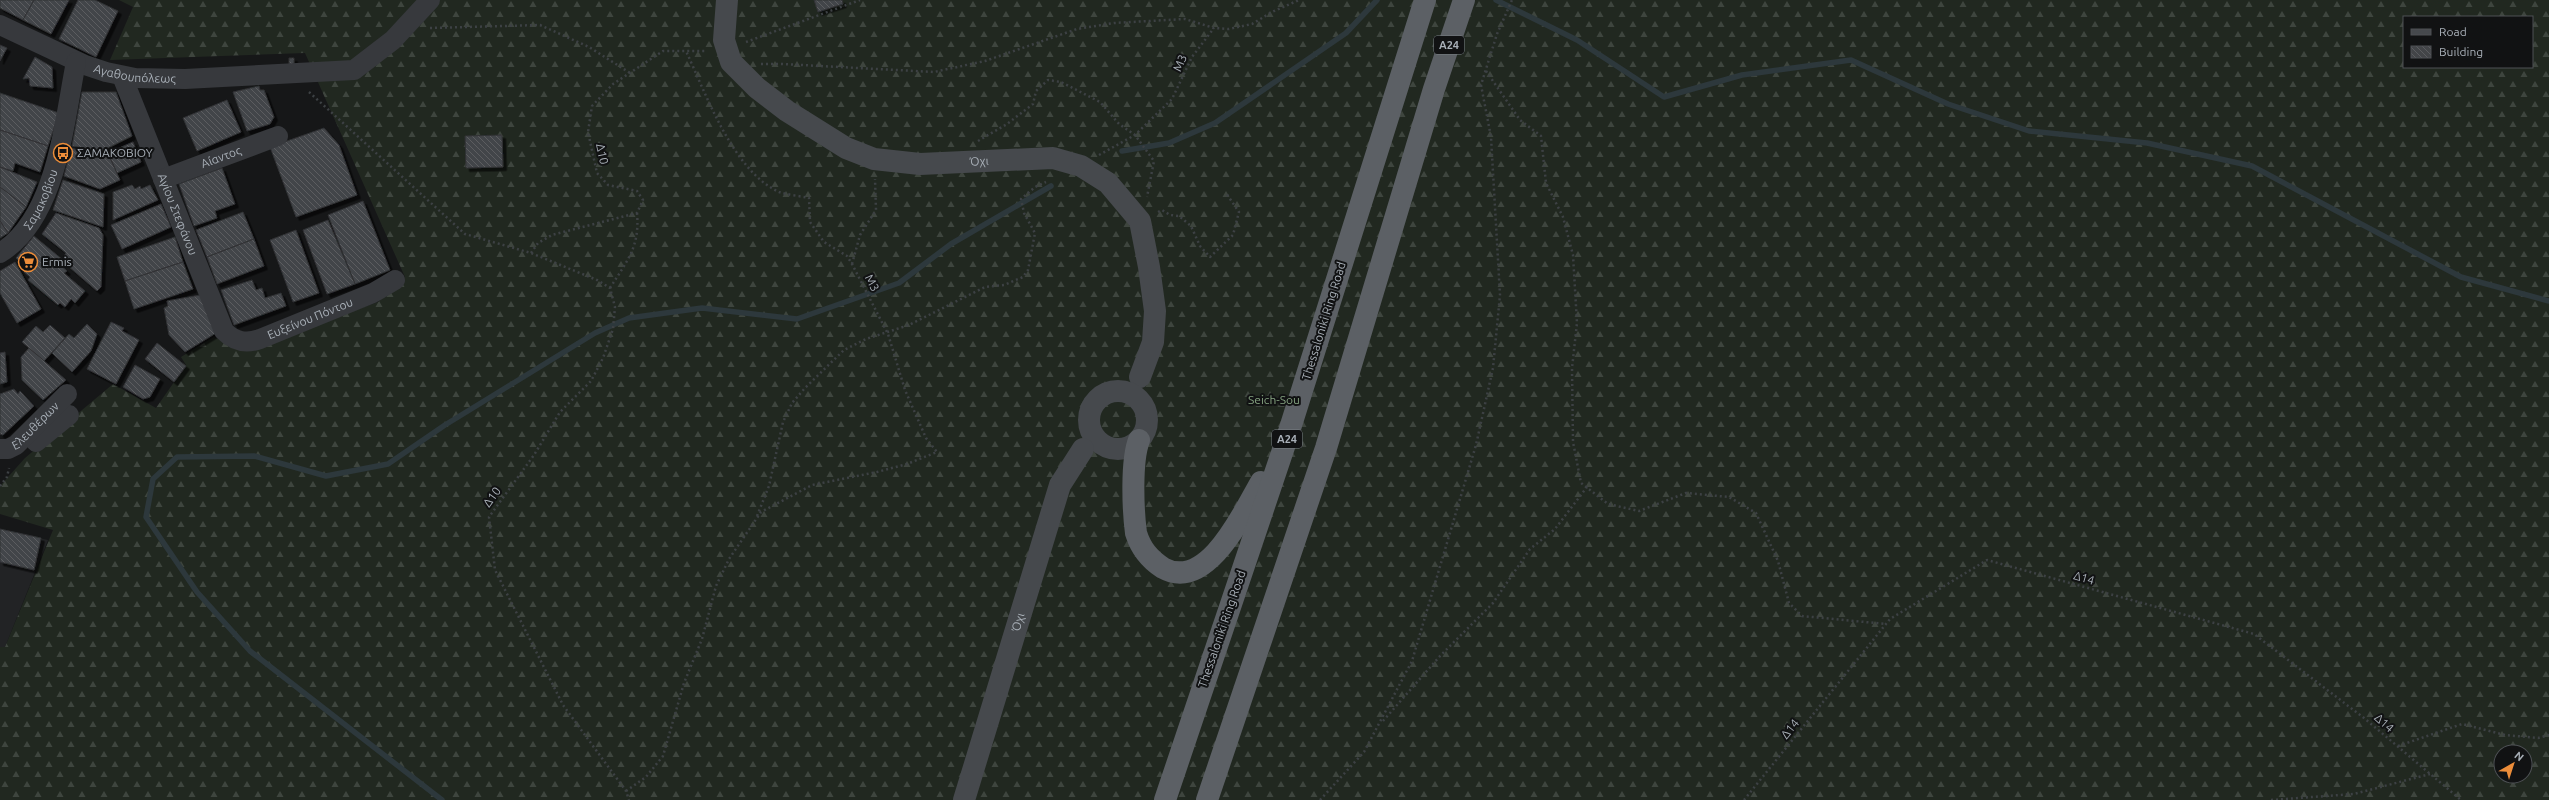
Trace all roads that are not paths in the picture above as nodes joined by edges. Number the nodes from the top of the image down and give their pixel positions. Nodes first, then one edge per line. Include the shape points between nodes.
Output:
1 (430, 0) edge
2 (726, 0) edge
3 (1425, 0) edge
4 (1464, 0) edge
5 (0, 25) edge
6 (76, 62) junction
7 (122, 76) junction
8 (278, 136) dead end
9 (163, 179) junction
10 (0, 253) edge
11 (395, 280) dead end
12 (224, 331) joint
13 (1140, 377) junction
14 (1119, 391) junction
15 (67, 394) dead end
16 (1143, 405) junction
17 (69, 415) dead end
18 (1089, 422) junction
19 (1287, 438) junction
20 (1139, 440) junction
21 (1104, 445) junction
22 (7, 448) edge
23 (1083, 449) junction
24 (964, 800) edge
25 (1165, 800) edge
26 (1207, 800) edge

1 - 7 street, Αγαθουπόλεως via 373,57 354,70 160,79
2 - 13 main road, Όχι via 723,31 726,50 738,70 787,111 835,142 874,158 942,164 1053,158 1081,166 1108,183 1140,221 1149,267 1155,312 1153,342
3 - 19 highway, Thessaloniki Ring Road / Α24
4 - 26 highway, Α24 via 1434,90 1326,448
5 - 6 street, Αγαθουπόλεως
6 - 7 street, Αγαθουπόλεως
6 - 10 street, Σαμακοβίου via 63,129 44,198 28,230 17,242
7 - 9 street, Αγίου Στεφάνου
8 - 9 street, Αίαντος
9 - 12 street, Αγίου Στεφάνου
11 - 12 street, Ευξείνου Πόντου via 373,293 254,341 238,341
13 - 14 main road via 1133,385
13 - 16 main road, Όχι
14 - 16 main road via 1137,397
14 - 18 main road via 1101,396 1090,412
15 - 22 street, Ελευθέρων
16 - 20 main road via 1147,423
17 - 22 street via 27,450
18 - 21 main road via 1092,431
18 - 23 main road, Όχι via 1088,436
19 - 20 highway via 1229,538 1208,560 1179,572 1166,569 1150,558 1139,543 1136,533 1134,466 1135,450
19 - 25 highway, Thessaloniki Ring Road / Α24
20 - 21 main road via 1122,448
21 - 23 main road via 1093,444
23 - 24 main road, Όχι via 1060,485

